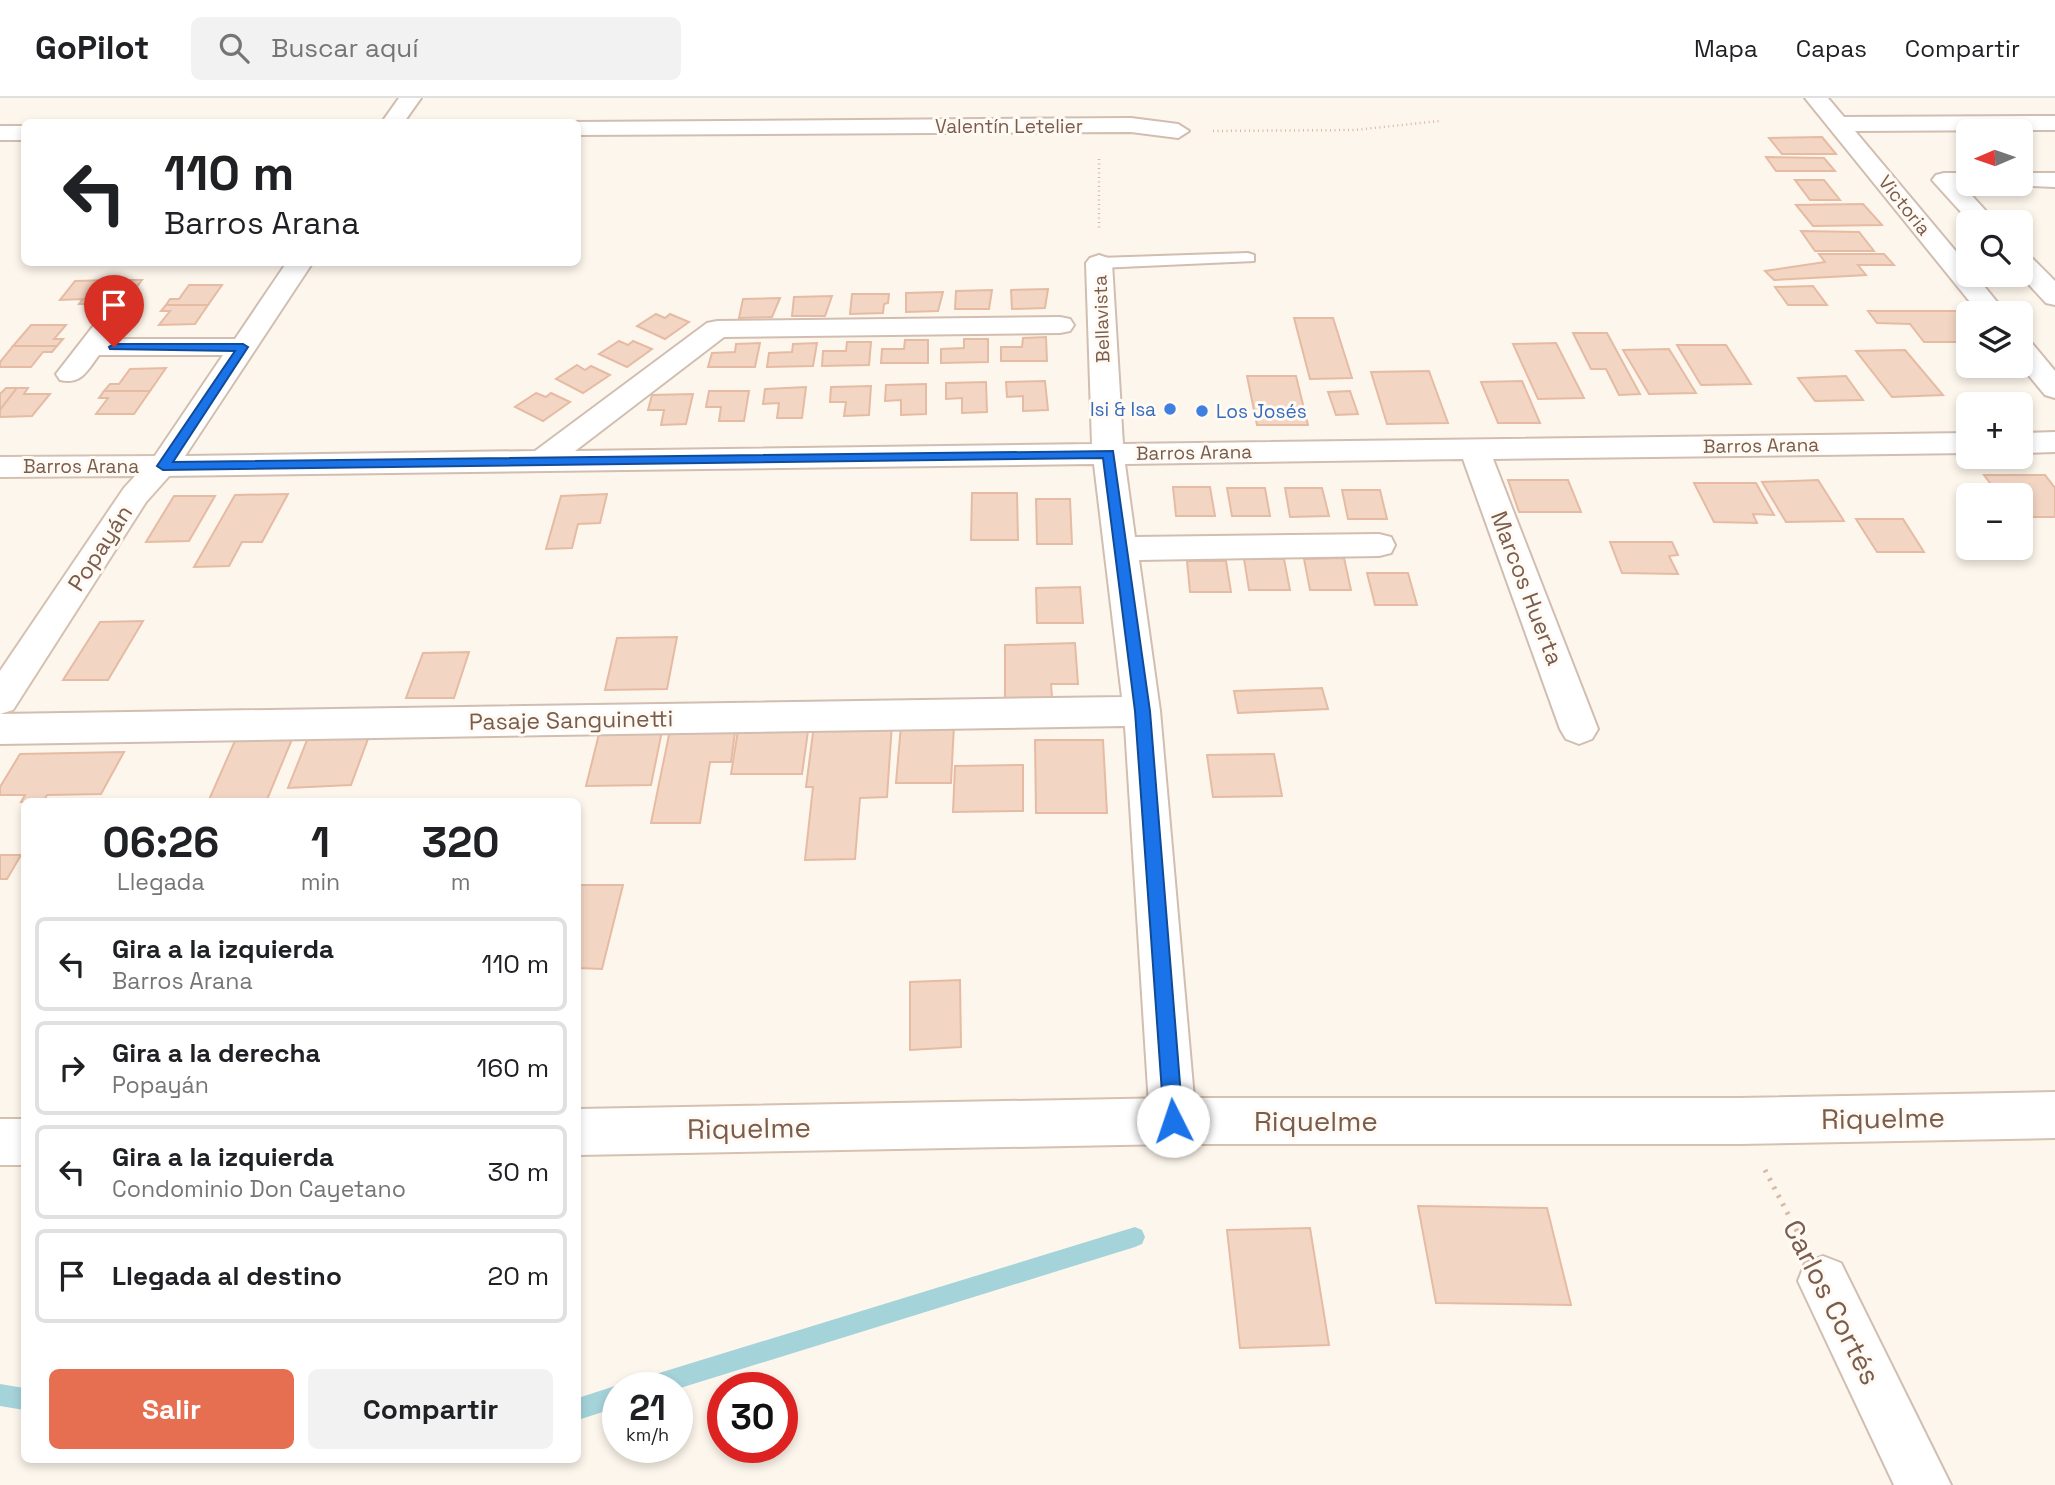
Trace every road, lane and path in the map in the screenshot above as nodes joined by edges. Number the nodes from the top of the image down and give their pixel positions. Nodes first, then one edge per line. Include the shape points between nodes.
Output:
1 (410, 98) edge
2 (1080, 98) edge
3 (1127, 98) edge
4 (1816, 98) edge
5 (395, 119) edge
6 (1440, 121) dead end
7 (2055, 123) edge
8 (1838, 124) junction
9 (1082, 125) junction
10 (1131, 125) junction
11 (581, 128) edge
12 (1178, 131) joint
13 (0, 133) edge
14 (21, 133) edge
15 (1956, 180) edge
16 (2034, 180) edge
17 (2055, 180) edge
18 (1956, 193) edge
19 (1959, 196) edge
20 (1973, 210) edge
21 (1248, 258) dead end
22 (1099, 263) junction
23 (2033, 264) edge
24 (2055, 265) edge
25 (297, 266) edge
26 (2033, 274) edge
27 (2055, 297) edge
28 (1983, 301) edge
29 (109, 324) dead end
30 (1060, 325) dead end
31 (92, 347) junction
32 (243, 347) junction
33 (2033, 362) edge
34 (71, 374) dead end
35 (2055, 389) edge
36 (2055, 442) edge
37 (1956, 443) edge
38 (2033, 443) edge
39 (1474, 448) junction
40 (1108, 453) junction
41 (542, 461) junction
42 (163, 466) junction
43 (0, 467) edge
44 (1379, 545) dead end
45 (1119, 549) junction
46 (0, 700) edge
47 (1142, 711) junction
48 (0, 729) edge
49 (1579, 729) dead end
50 (2055, 1115) edge
51 (1173, 1121) junction
52 (1738, 1121) junction
53 (581, 1132) edge
54 (0, 1142) edge
55 (21, 1142) edge
56 (1823, 1281) joint
57 (1923, 1485) edge

1 - 5 street
2 - 9 street
3 - 10 street
4 - 8 street, Victoria
6 - 12 path via 1355,130
7 - 8 street
8 - 28 street, Victoria
9 - 10 street, Valentín Letelier
9 - 11 street, Valentín Letelier
9 - 22 path, Bellavista via 1099,138
10 - 12 street, Valentín Letelier
13 - 14 street
15 - 18 street via 1944,180
16 - 17 street
19 - 20 street
21 - 22 lane
22 - 40 street, Bellavista
23 - 24 street
25 - 32 street, Popayán
26 - 27 street
29 - 31 street
30 - 41 street via 717,329
31 - 32 street
31 - 34 street
32 - 42 street, Popayán
33 - 35 street
36 - 38 street
37 - 39 street, Barros Arana
39 - 40 street, Barros Arana
39 - 49 street, Marcos Huerta
40 - 41 street, Barros Arana
40 - 45 street, Bellavista
41 - 42 street, Barros Arana
42 - 43 street, Barros Arana
42 - 46 street, Popayán via 135,495
44 - 45 street
45 - 47 street, Bellavista
47 - 48 street, Pasaje Sanguinetti
47 - 51 street, Bellavista
50 - 52 street, Riquelme
51 - 52 street, Riquelme
51 - 53 street, Riquelme
52 - 56 path, Carlos Cortés
54 - 55 street
56 - 57 street, Carlos Cortés

